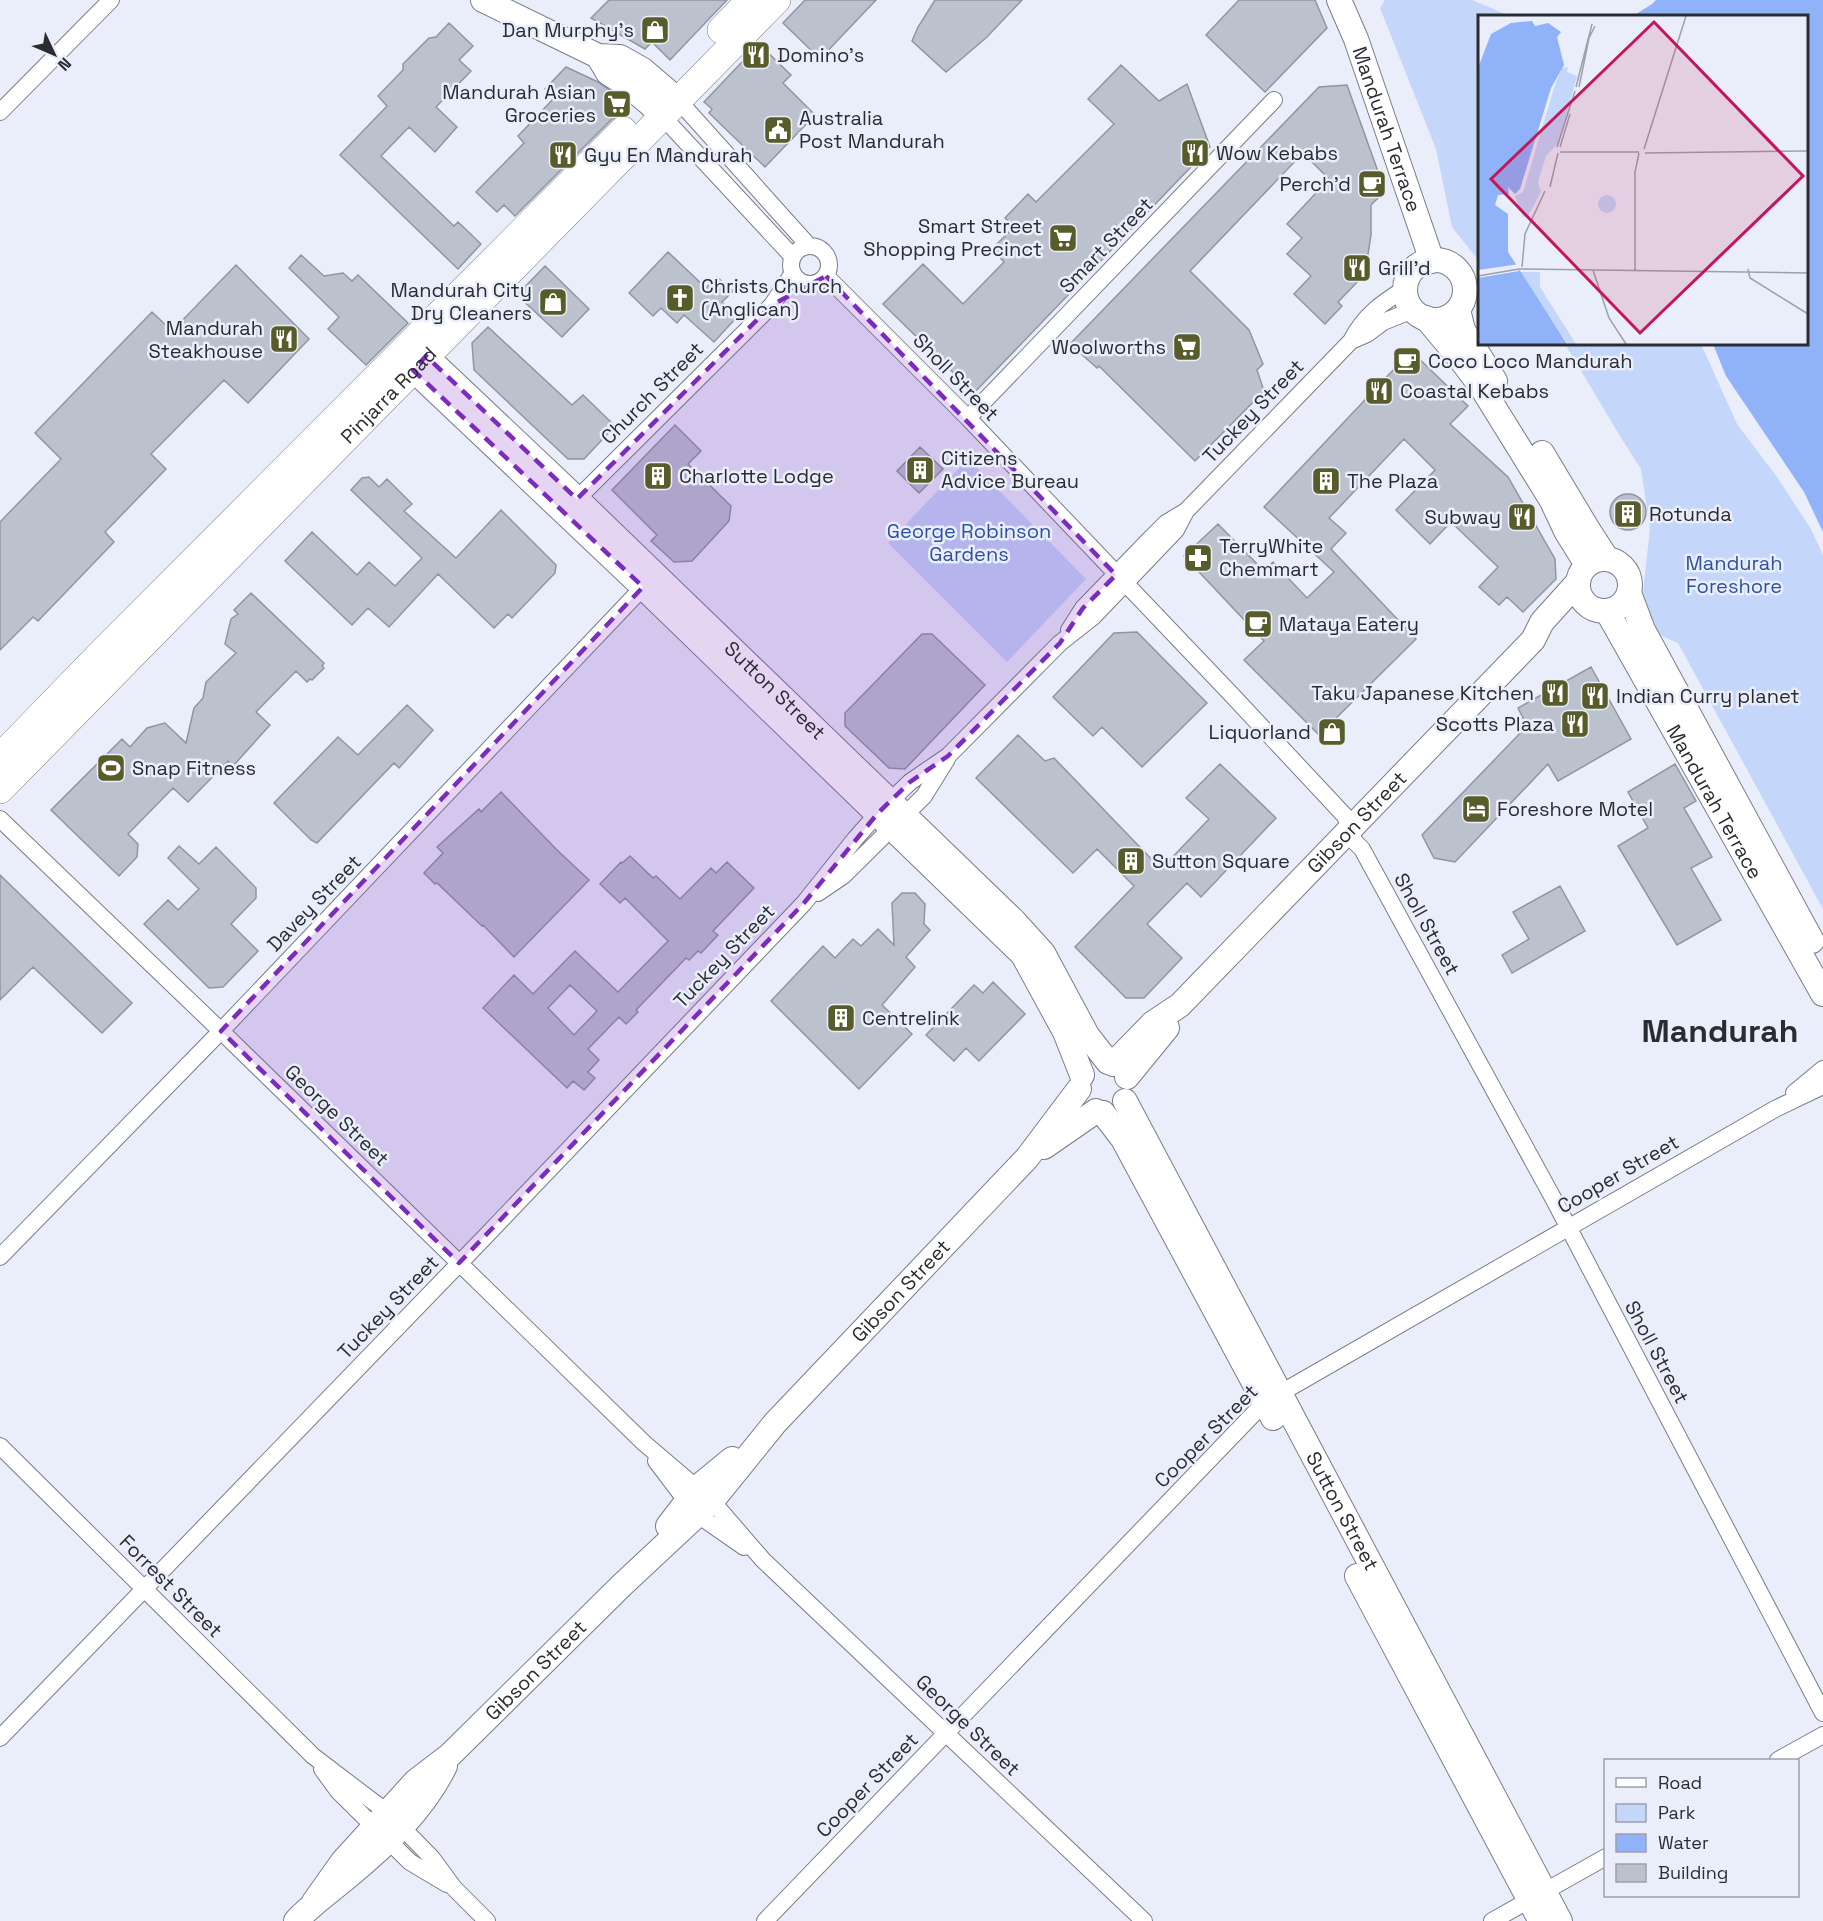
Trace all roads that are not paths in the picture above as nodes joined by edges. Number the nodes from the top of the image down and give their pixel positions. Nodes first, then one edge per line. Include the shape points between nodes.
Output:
1 (111, 0) edge
2 (483, 0) edge
3 (750, 0) edge
4 (777, 0) edge
5 (1339, 0) edge
6 (1274, 100) dead end
7 (664, 102) junction
8 (0, 112) edge
9 (809, 246) junction
10 (1432, 261) junction
11 (793, 265) junction
12 (826, 276) junction
13 (811, 284) junction
14 (772, 305) junction
15 (1415, 305) junction
16 (1458, 310) junction
17 (1351, 341) junction
18 (412, 356) junction
19 (968, 418) junction
20 (570, 505) junction
21 (1591, 569) junction
22 (1120, 579) junction
23 (649, 581) junction
24 (1629, 593) junction
25 (1600, 609) junction
26 (1533, 640) junction
27 (0, 757) edge
28 (0, 790) edge
29 (891, 814) junction
30 (0, 819) edge
31 (1350, 830) junction
32 (1823, 961) edge
33 (1823, 994) edge
34 (221, 1031) junction
35 (1116, 1068) junction
36 (1823, 1069) edge
37 (1081, 1082) junction
38 (1823, 1086) edge
39 (1125, 1101) junction
40 (1775, 1108) junction
41 (1100, 1112) junction
42 (1027, 1158) junction
43 (1568, 1227) junction
44 (0, 1257) edge
45 (459, 1263) junction
46 (1272, 1399) junction
47 (0, 1446) edge
48 (699, 1501) junction
49 (144, 1589) junction
50 (1823, 1713) edge
51 (946, 1733) junction
52 (1823, 1735) edge
53 (0, 1738) edge
54 (1781, 1759) edge
55 (388, 1827) junction
56 (1604, 1858) edge
57 (1537, 1896) junction
58 (296, 1921) edge
59 (487, 1921) edge
60 (765, 1921) edge
61 (1144, 1921) edge
62 (1492, 1921) edge
63 (1541, 1921) edge
64 (1560, 1921) edge

1 - 8 street
2 - 7 street via 598,56 608,73
3 - 7 main road, Pinjarra Road
4 - 7 main road, Pinjarra Road
5 - 10 street, Mandurah Terrace
6 - 19 street, Smart Street
7 - 9 street
7 - 11 street
7 - 18 main road, Pinjarra Road
9 - 11 street via 800,249
9 - 12 street via 825,253 830,264
10 - 15 street via 1422,264 1408,278
10 - 16 street via 1449,264 1462,276 1465,294
11 - 13 street via 798,280
11 - 14 street, Church Street
12 - 13 street
12 - 19 street, Sholl Street
13 - 14 street, Church Street
14 - 20 street, Church Street
15 - 16 street via 1442,319
15 - 17 street, Tuckey Street
15 - 17 street, Tuckey Street via 1378,307 1359,326
15 - 21 street via 1482,388
16 - 21 street via 1463,330
17 - 22 street, Tuckey Street via 1186,511 1176,530
18 - 20 street, Sutton Street
18 - 27 main road, Pinjarra Road via 101,653
18 - 28 main road, Pinjarra Road
19 - 22 street, Sholl Street
20 - 23 street, Sutton Street
21 - 24 street via 1622,565 1631,585
21 - 25 street via 1581,597
21 - 26 street, Gibson Street via 1542,622
22 - 29 street, Tuckey Street via 1093,618 1060,643 948,756 910,782
22 - 31 street, Sholl Street via 1345,816
23 - 29 street, Sutton Street
23 - 34 street, Davey Street
24 - 25 street via 1621,605
24 - 32 street, Mandurah Terrace via 1643,630
25 - 26 street, Gibson Street via 1567,619
25 - 33 street, Mandurah Terrace
26 - 31 street, Gibson Street
29 - 35 street, Sutton Street via 1014,921 1043,953 1087,1035
29 - 37 street, Sutton Street via 1023,955 1065,1032
29 - 45 street, Tuckey Street via 843,876 804,903
30 - 34 street, George Street
31 - 35 street, Gibson Street via 1180,1005 1164,1034
31 - 43 street, Sholl Street
34 - 44 street, Davey Street
34 - 45 street, George Street
35 - 37 street via 1093,1065
35 - 39 street via 1129,1086
36 - 40 street, Cooper Street
37 - 41 street via 1084,1102
37 - 42 street, Gibson Street
38 - 40 street, Cooper Street
39 - 41 street via 1118,1108
39 - 46 street, Sutton Street
40 - 43 street, Cooper Street
41 - 42 street, Gibson Street
41 - 46 street, Sutton Street via 1123,1139
42 - 48 street, Gibson Street
43 - 46 street, Cooper Street
43 - 50 street, Sholl Street
45 - 48 street, George Street
45 - 49 street, Tuckey Street
46 - 51 street, Cooper Street
46 - 57 street, Sutton Street
47 - 49 street, Forrest Street
48 - 51 street, George Street
48 - 55 street, Gibson Street via 622,1586 450,1755 416,1781
49 - 53 street, Tuckey Street
49 - 55 street, Forrest Street via 313,1756 338,1791
51 - 60 street, Cooper Street
51 - 61 street, George Street
52 - 54 street
55 - 58 street, Gibson Street via 343,1861
55 - 59 street, Forrest Street via 432,1858 454,1888
56 - 57 street
57 - 62 street
57 - 63 street, Sutton Street
57 - 64 street, Sutton Street

